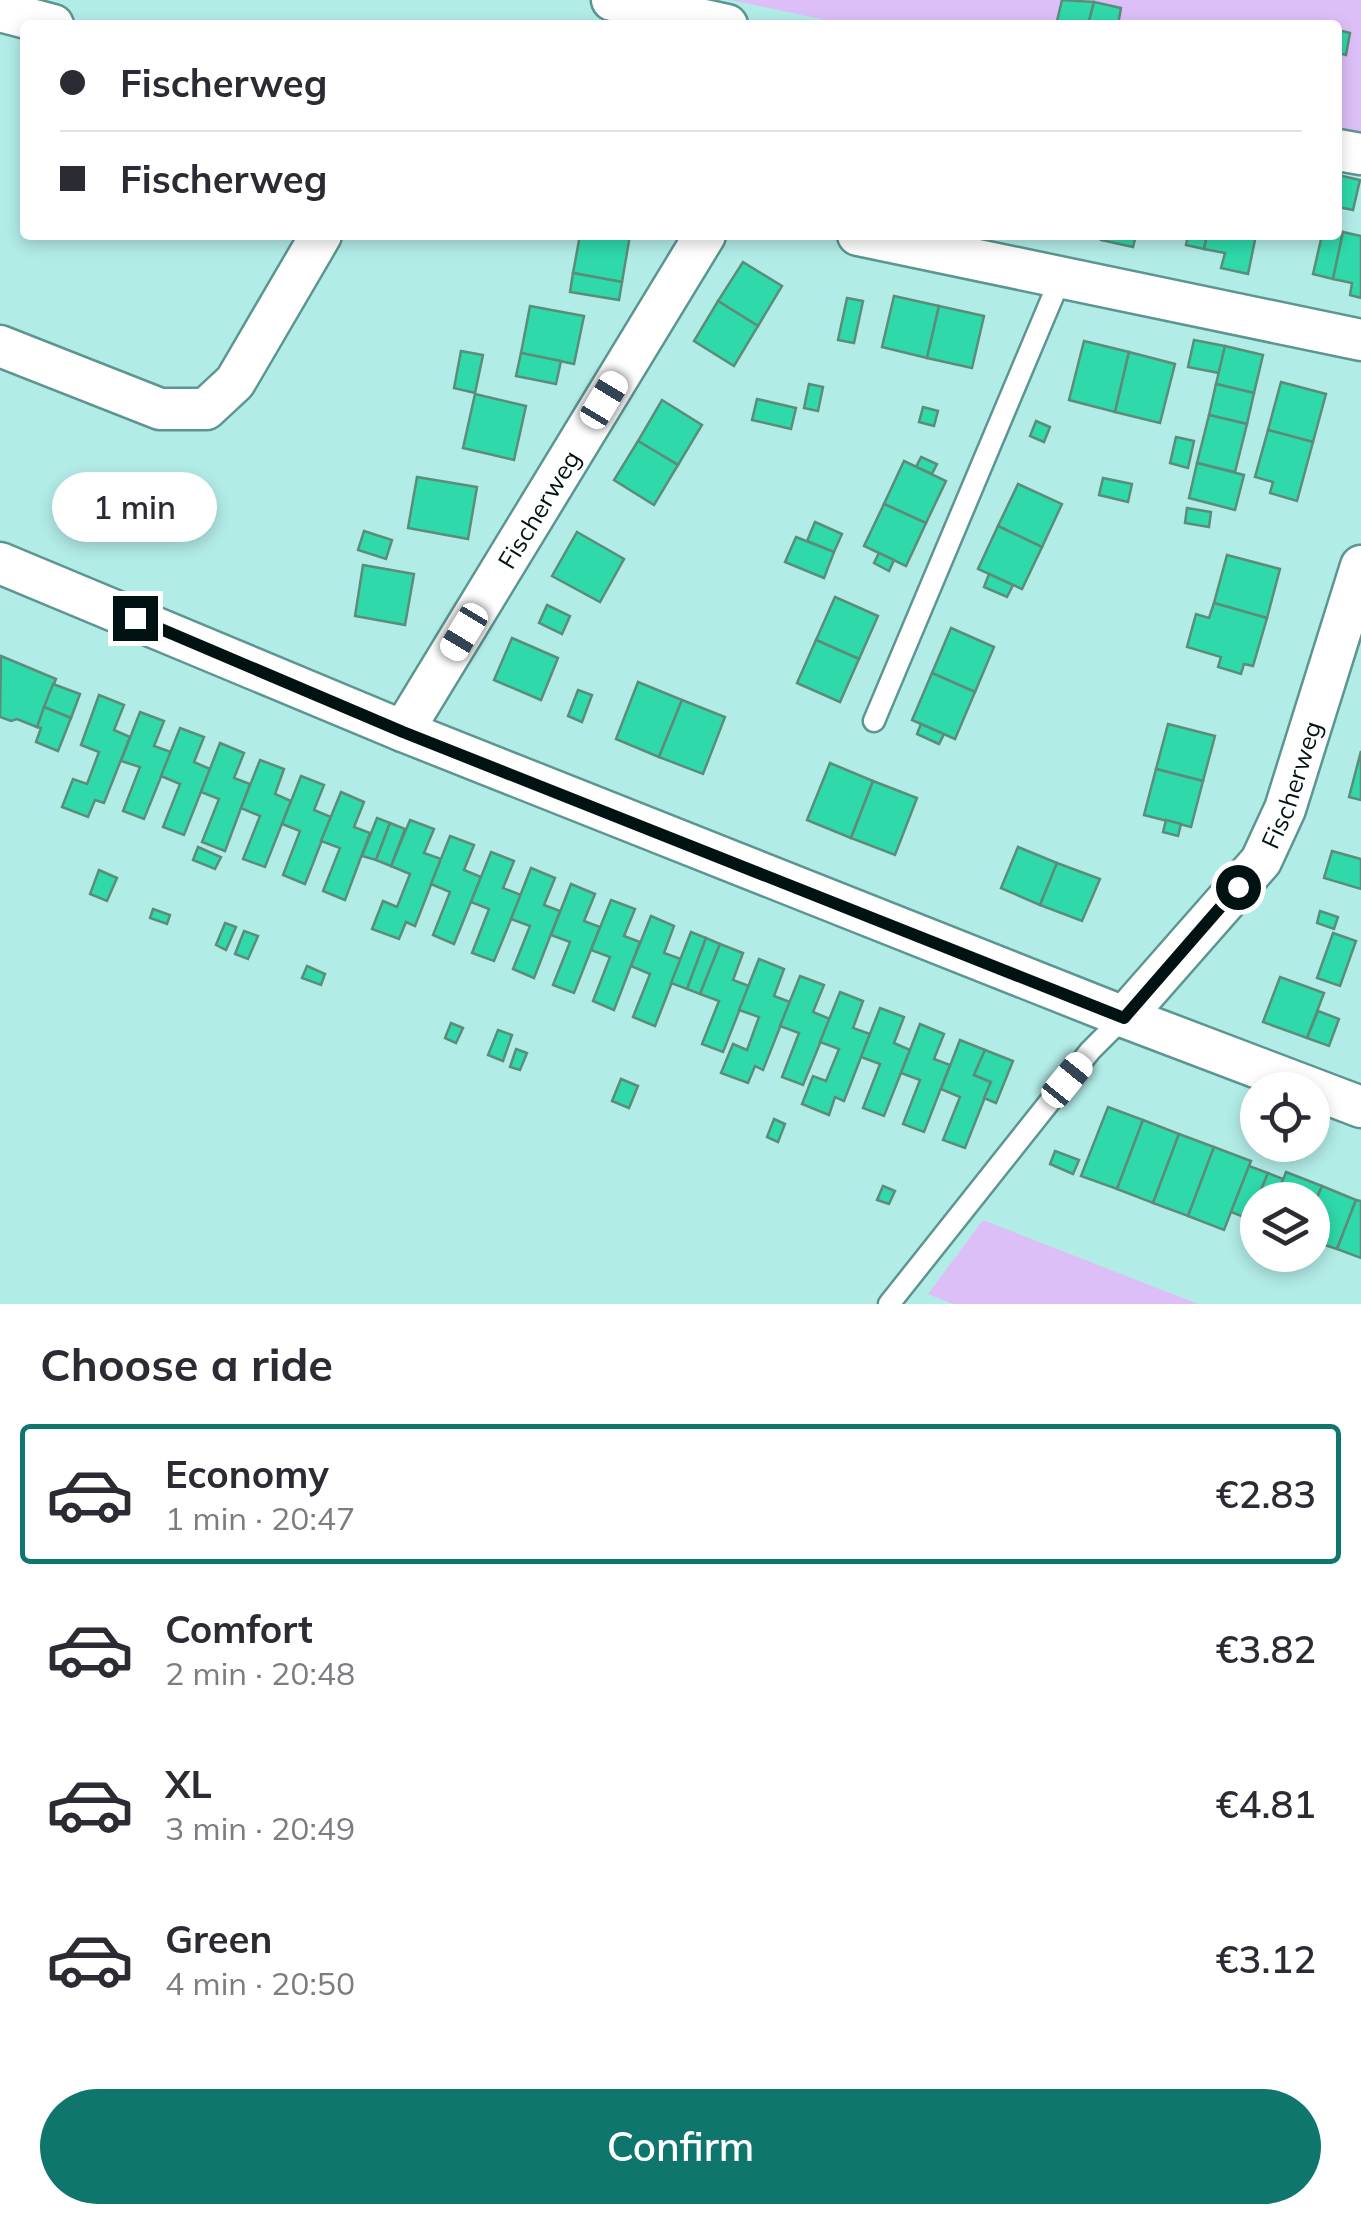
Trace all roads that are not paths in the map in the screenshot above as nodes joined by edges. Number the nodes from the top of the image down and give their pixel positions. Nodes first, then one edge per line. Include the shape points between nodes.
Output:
1 (612, 0) edge
2 (0, 11) edge
3 (34, 20) edge
4 (703, 20) edge
5 (318, 240) edge
6 (702, 240) edge
7 (881, 240) edge
8 (1060, 278) junction
9 (1361, 340) edge
10 (0, 346) edge
11 (0, 563) edge
12 (1361, 566) edge
13 (874, 721) dead end
14 (403, 732) junction
15 (1124, 1018) junction
16 (1361, 1107) edge
17 (889, 1304) edge

1 - 4 street
2 - 3 street
5 - 10 street via 235,382 206,410 160,410
6 - 14 street, Fischerweg
7 - 8 street
8 - 9 street
8 - 13 lane
11 - 14 street
12 - 15 street, Fischerweg via 1284,809 1261,861
14 - 15 street
15 - 16 street
15 - 17 lane via 1090,1051

